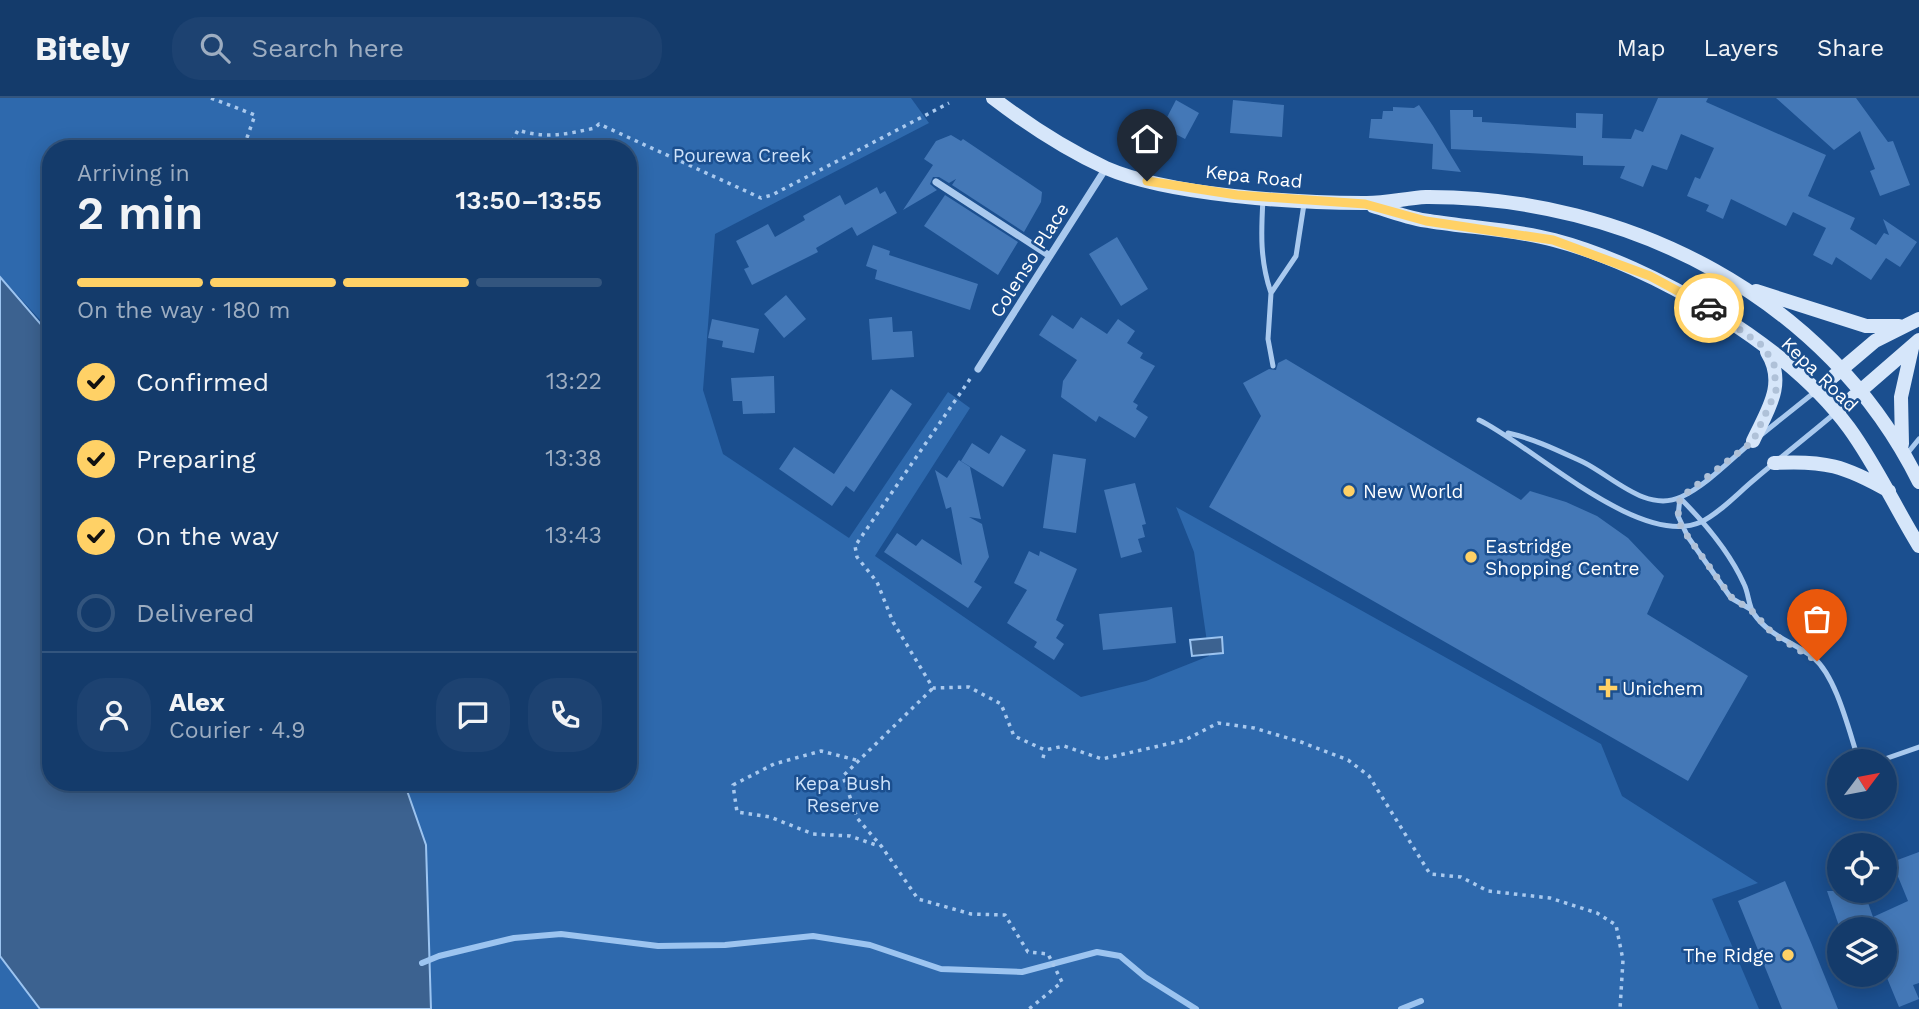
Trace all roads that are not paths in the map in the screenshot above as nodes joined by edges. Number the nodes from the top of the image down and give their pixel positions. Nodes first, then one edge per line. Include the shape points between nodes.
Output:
1 (993, 98) edge
2 (1106, 168) junction
3 (936, 182) dead end
4 (1263, 197) junction
5 (1305, 201) junction
6 (1365, 204) junction
7 (1050, 256) junction
8 (1748, 289) junction
9 (1271, 293) junction
10 (1919, 319) edge
11 (1899, 326) junction
12 (1915, 344) edge
13 (1763, 346) junction
14 (1273, 366) dead end
15 (978, 369) road end
16 (1841, 369) junction
17 (1816, 391) junction
18 (1860, 391) junction
19 (1836, 412) junction
20 (1479, 419) dead end
21 (1504, 432) junction
22 (1919, 439) edge
23 (1753, 441) junction
24 (1904, 452) junction
25 (1774, 463) junction
26 (1919, 482) edge
27 (1890, 492) junction
28 (1680, 498) junction
29 (1703, 521) junction
30 (1681, 527) junction
31 (1919, 546) edge
32 (1752, 611) junction
33 (1918, 747) edge
34 (1854, 749) edge
35 (1897, 755) edge

1 - 2 main road, Kepa Road
2 - 4 main road, Kepa Road via 1147,181
2 - 7 street, Colenso Place
3 - 7 street
4 - 5 main road, Kepa Road
4 - 9 lane via 1260,243
5 - 6 main road, Kepa Road
5 - 9 lane via 1296,256
6 - 8 main road, Kepa Road via 1426,197 1581,214 1675,251
6 - 13 main road, Kepa Road via 1426,221 1518,232 1579,247 1682,292
7 - 15 street, Colenso Place
8 - 11 main road via 1866,326
8 - 16 main road, Kepa Road
9 - 14 lane via 1268,339
10 - 11 main road
11 - 16 main road
12 - 18 main road
12 - 24 main road via 1901,397
13 - 17 main road, Kepa Road
13 - 23 main road via 1774,364 1776,391
16 - 17 main road
16 - 18 main road, Kepa Road
17 - 19 main road, Kepa Road
17 - 23 lane
18 - 19 main road
18 - 24 main road, Kepa Road
19 - 25 lane
19 - 27 main road, Kepa Road
20 - 21 lane
21 - 28 lane via 1587,464 1651,500
21 - 30 lane via 1544,463 1637,517 1657,526
22 - 24 lane
23 - 28 lane
24 - 26 main road, Kepa Road
25 - 27 main road via 1820,461
25 - 29 lane
27 - 31 main road, Kepa Road
28 - 29 lane
28 - 30 lane
29 - 30 lane
29 - 32 lane via 1744,584
30 - 32 lane via 1731,597
32 - 34 lane via 1773,634 1807,652 1824,669
33 - 35 lane

